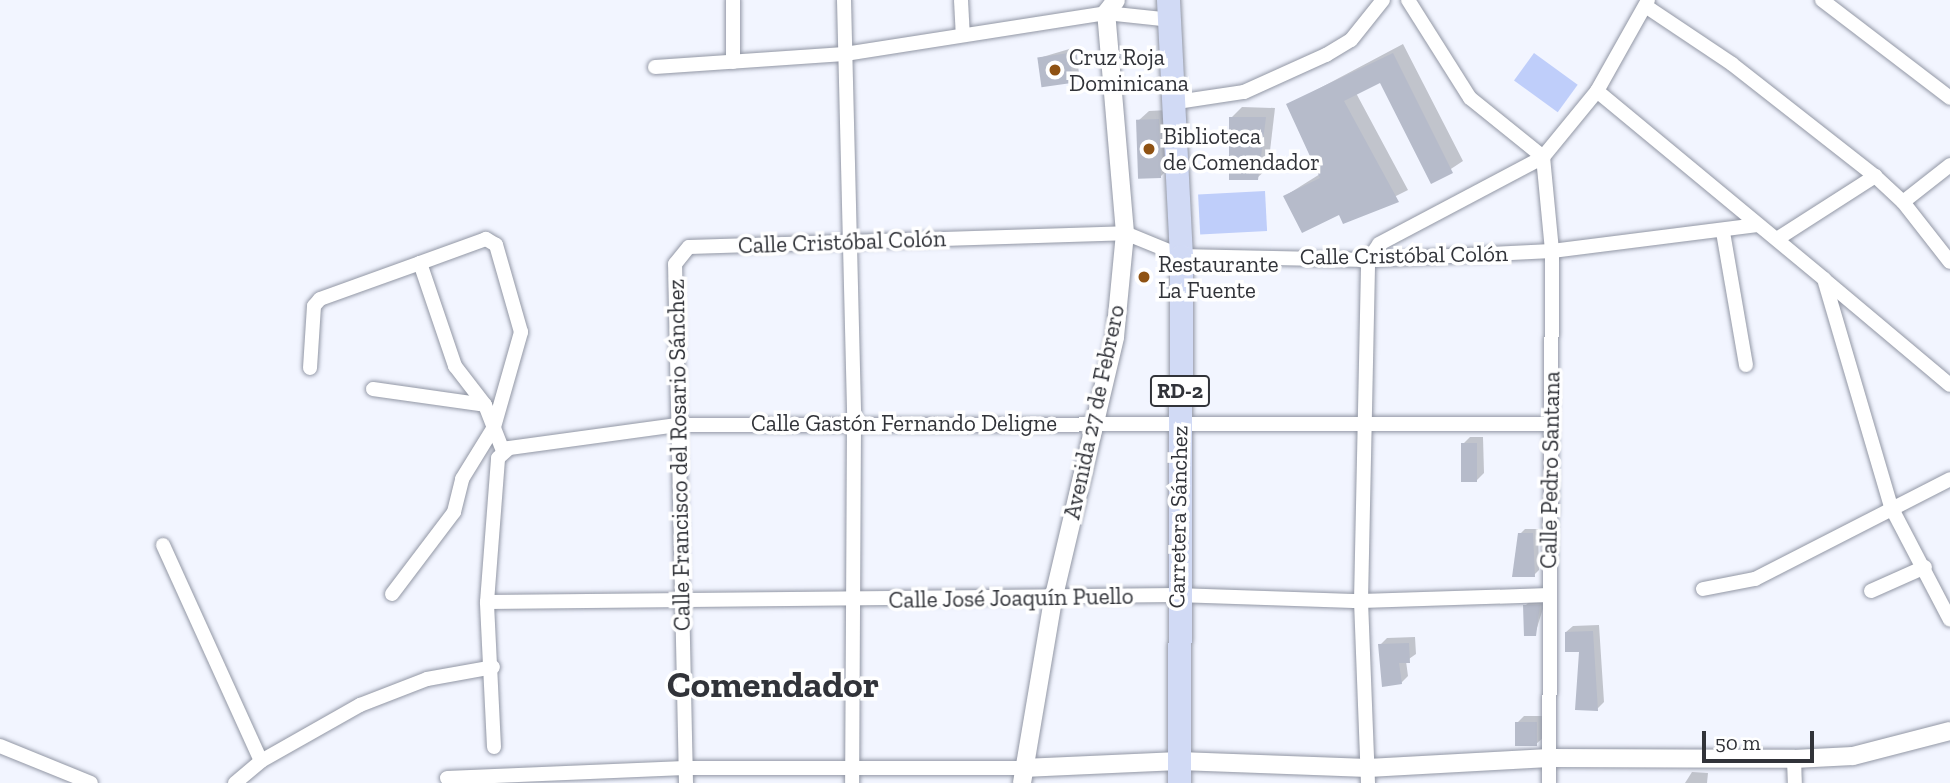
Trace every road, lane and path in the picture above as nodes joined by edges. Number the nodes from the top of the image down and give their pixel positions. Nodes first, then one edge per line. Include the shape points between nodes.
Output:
1 (733, 0) edge
2 (844, 0) edge
3 (961, 0) edge
4 (1383, 0) edge
5 (1408, 0) edge
6 (1822, 0) edge
7 (1647, 3) edge
8 (1111, 7) edge
9 (1170, 10) edge
10 (963, 35) junction
11 (845, 54) junction
12 (733, 62) junction
13 (654, 67) dead end
14 (1597, 91) junction
15 (1950, 98) edge
16 (1177, 102) junction
17 (1543, 157) junction
18 (1950, 165) edge
19 (1875, 177) junction
20 (1903, 202) junction
21 (1757, 225) junction
22 (1723, 232) junction
23 (1125, 233) junction
24 (1777, 239) junction
25 (849, 241) junction
26 (1552, 251) junction
27 (678, 254) joint
28 (1181, 256) junction
29 (1368, 260) junction
30 (1950, 262) edge
31 (420, 263) junction
32 (1824, 279) junction
33 (1746, 365) dead end
34 (310, 368) dead end
35 (1950, 385) edge
36 (373, 389) dead end
37 (485, 405) junction
38 (1095, 421) junction
39 (854, 423) junction
40 (1550, 424) junction
41 (677, 425) junction
42 (1180, 426) junction
43 (494, 427) junction
44 (1367, 427) junction
45 (503, 451) junction
46 (1950, 479) edge
47 (1891, 507) junction
48 (163, 545) dead end
49 (1925, 567) junction
50 (1703, 589) dead end
51 (1871, 591) dead end
52 (392, 594) dead end
53 (1549, 594) junction
54 (1176, 595) junction
55 (1053, 600) junction
56 (855, 601) junction
57 (1361, 601) junction
58 (487, 602) junction
59 (682, 603) junction
60 (1950, 620) edge
61 (493, 667) junction
62 (1950, 731) edge
63 (0, 746) edge
64 (494, 747) dead end
65 (1549, 758) junction
66 (1794, 759) junction
67 (261, 761) junction
68 (851, 766) junction
69 (1179, 772) edge
70 (685, 775) edge
71 (1022, 776) edge
72 (1368, 776) edge
73 (447, 778) dead end
74 (91, 783) edge
75 (235, 783) edge
76 (852, 783) edge
77 (1549, 783) edge
78 (1795, 783) edge

1 - 12 street
2 - 11 street
3 - 10 street
4 - 16 street via 1351,40 1326,55 1244,92
5 - 17 street via 1470,98
6 - 15 street
7 - 14 street
7 - 19 street
8 - 9 street
8 - 10 street
8 - 23 street, Avenida 27 de Febrero
9 - 16 main road, Carretera Sánchez / RD-2
10 - 11 street
11 - 12 street
11 - 25 street
12 - 13 street
14 - 17 street
14 - 21 street
16 - 28 main road, Carretera Sánchez / RD-2
17 - 26 street, Calle Pedro Santana
17 - 29 street via 1379,244
18 - 20 street
19 - 20 street
19 - 24 street
20 - 30 street
21 - 22 street, Calle Cristóbal Colón
21 - 24 street
22 - 26 street, Calle Cristóbal Colón
22 - 33 street
23 - 25 street, Calle Cristóbal Colón
23 - 28 street, Calle Cristóbal Colón
23 - 38 street, Avenida 27 de Febrero via 1115,337
24 - 32 street
25 - 27 street, Calle Cristóbal Colón via 689,247
25 - 39 street
26 - 29 street, Calle Cristóbal Colón
26 - 40 street, Calle Pedro Santana
27 - 41 street, Calle Francisco del Rosario Sánchez
28 - 29 street, Calle Cristóbal Colón
28 - 42 main road, Carretera Sánchez / RD-2
29 - 44 street
31 - 34 street via 320,299 314,306
31 - 37 street via 455,366
31 - 43 street via 486,239 496,245 521,332
32 - 35 street
32 - 47 street
36 - 37 street
37 - 43 street
38 - 39 street, Calle Gastón Fernando Deligne
38 - 42 street, Calle Gastón Fernando Deligne
38 - 55 street, Avenida 27 de Febrero
39 - 41 street, Calle Gastón Fernando Deligne
39 - 56 street
40 - 44 street, Calle Gastón Fernando Deligne
40 - 53 street, Calle Pedro Santana
41 - 45 street, Calle Gastón Fernando Deligne
41 - 59 street, Calle Francisco del Rosario Sánchez
42 - 44 street, Calle Gastón Fernando Deligne
42 - 54 main road, Carretera Sánchez / RD-2
43 - 45 street
43 - 52 street via 462,479 447,526
44 - 57 street
45 - 58 street
46 - 47 street
47 - 49 street
47 - 50 street via 1755,579
48 - 67 street
49 - 51 street
49 - 60 street
53 - 57 street, Calle José Joaquín Puello
53 - 65 street, Calle Pedro Santana
54 - 55 street, Calle José Joaquín Puello
54 - 57 street, Calle José Joaquín Puello
54 - 69 main road, Carretera Sánchez / RD-2
55 - 56 street, Calle José Joaquín Puello
55 - 71 street, Avenida 27 de Febrero
56 - 59 street, Calle José Joaquín Puello
56 - 68 street
57 - 72 street
58 - 59 street, Calle José Joaquín Puello
58 - 61 street
59 - 70 street, Calle Francisco del Rosario Sánchez
61 - 64 street
61 - 67 street via 427,679 360,705
62 - 66 street via 1853,756
63 - 74 street
65 - 66 street
65 - 72 street
65 - 77 street, Calle Pedro Santana
66 - 78 street
67 - 75 street
68 - 70 street
68 - 71 street
68 - 76 street
69 - 71 street
69 - 72 street
70 - 73 street

